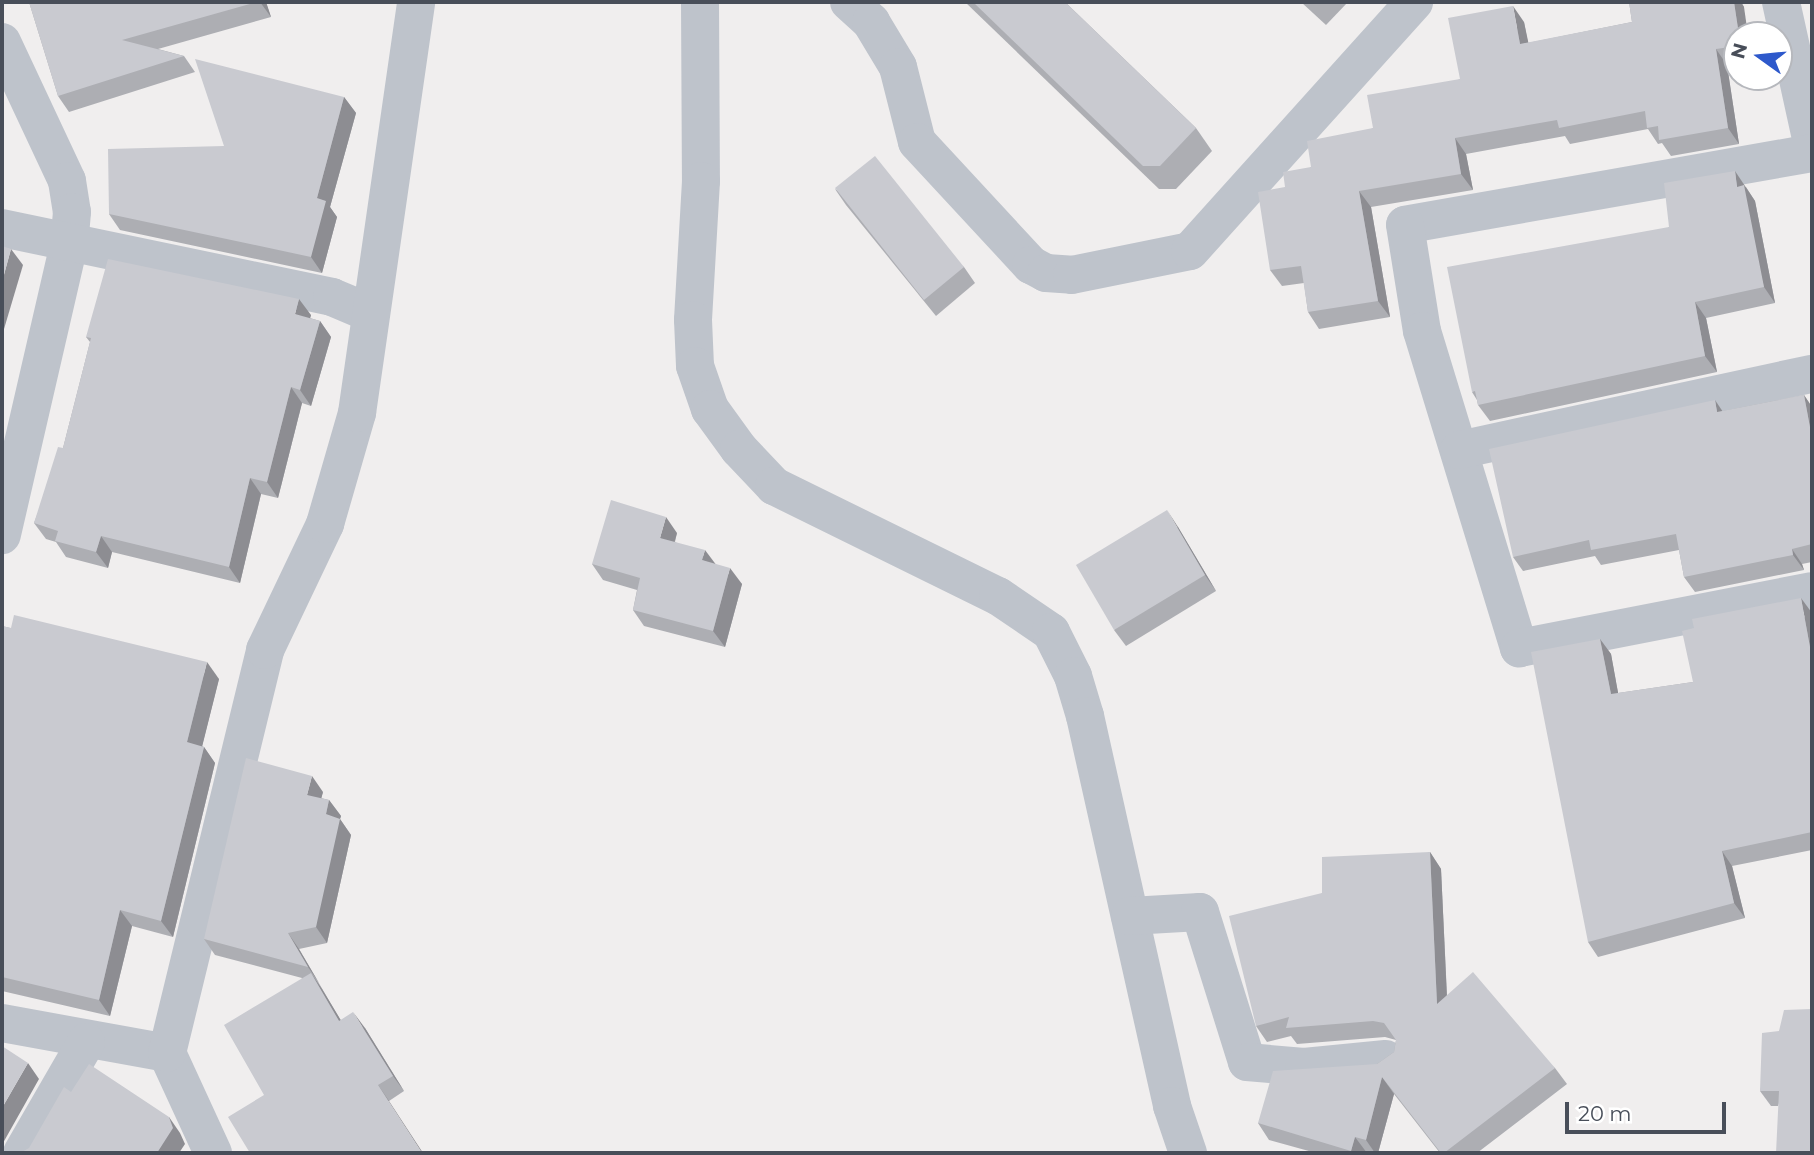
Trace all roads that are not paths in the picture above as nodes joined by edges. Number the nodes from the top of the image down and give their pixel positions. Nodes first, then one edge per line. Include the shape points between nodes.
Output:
1 (416, 2) edge
2 (700, 2) edge
3 (849, 2) edge
4 (1414, 2) edge
5 (1781, 2) edge
6 (2, 42) edge
7 (1812, 142) edge
8 (1812, 153) edge
9 (2, 228) edge
10 (69, 244) junction
11 (370, 313) junction
12 (1812, 374) edge
13 (1458, 450) junction
14 (2, 535) edge
15 (1812, 591) edge
16 (1130, 916) junction
17 (2, 1023) edge
18 (86, 1042) junction
19 (167, 1053) junction
20 (1386, 1059) edge
21 (22, 1153) edge
22 (213, 1153) edge
23 (1188, 1153) edge

1 - 11 street
2 - 16 street via 695,366 710,409 774,486 998,596 1051,632 1073,676 1085,716
3 - 4 street via 871,22 898,68 917,142 1031,265 1046,273 1072,275 1190,251
5 - 7 street
6 - 10 street via 67,181 72,212
8 - 13 street via 1405,225 1422,331
9 - 10 street
10 - 11 street via 332,297
10 - 14 street
11 - 19 street via 357,413 325,524 265,650
12 - 13 street
13 - 15 street via 1520,648
16 - 20 street via 1200,912 1247,1062 1304,1067
16 - 23 street via 1172,1106
17 - 18 street
18 - 19 street
18 - 21 street
19 - 22 street

